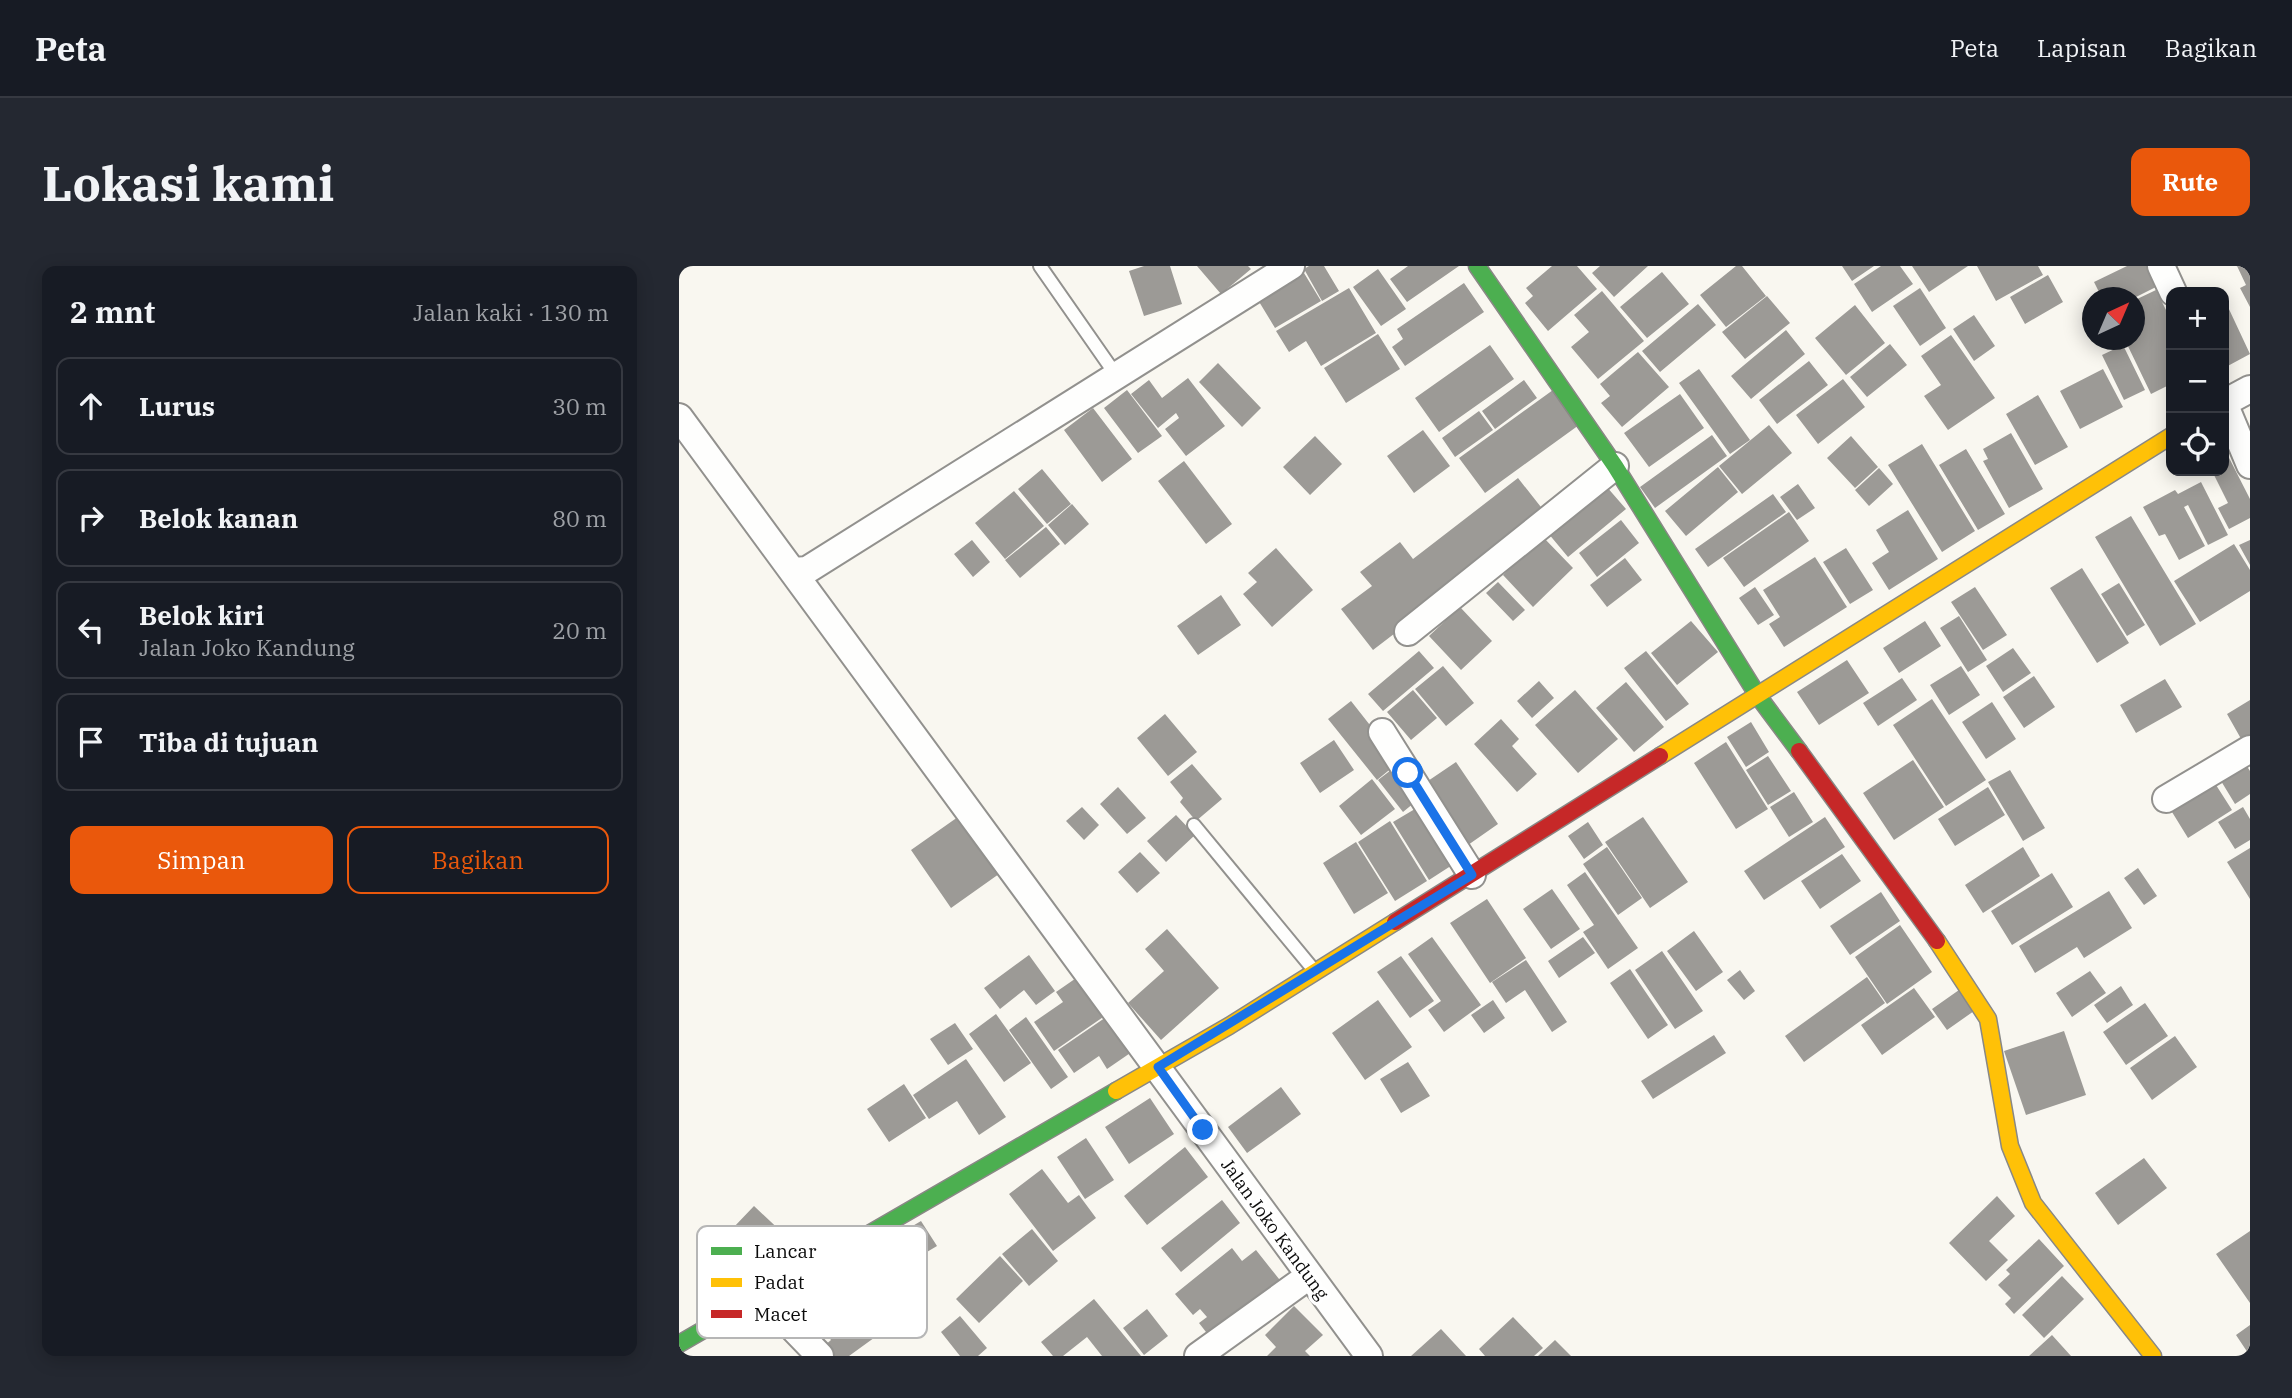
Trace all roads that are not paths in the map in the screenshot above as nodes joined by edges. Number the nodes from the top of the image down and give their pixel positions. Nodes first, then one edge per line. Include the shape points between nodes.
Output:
1 (1040, 266) edge
2 (1291, 266) edge
3 (1477, 266) edge
4 (2161, 266) edge
5 (2171, 287) edge
6 (1116, 374) junction
7 (2250, 388) edge
8 (679, 417) edge
9 (2166, 439) edge
10 (2250, 465) edge
11 (1615, 466) junction
12 (793, 571) junction
13 (1408, 632) dead end
14 (1758, 696) junction
15 (1382, 732) dead end
16 (2250, 749) edge
17 (2166, 799) dead end
18 (1194, 825) dead end
19 (1472, 875) junction
20 (1316, 972) junction
21 (1158, 1067) junction
22 (887, 1226) edge
23 (1309, 1276) junction
24 (697, 1335) edge
25 (803, 1338) edge
26 (679, 1345) edge
27 (820, 1356) edge
28 (1198, 1356) edge
29 (1369, 1356) edge
30 (2153, 1356) edge

1 - 6 lane
2 - 6 street
3 - 11 street
4 - 5 street
6 - 12 street via 807,570
7 - 10 street via 2224,403
8 - 12 street, Jalan Joko Kandung
9 - 14 street
11 - 13 street
11 - 14 street
12 - 21 street, Jalan Joko Kandung
14 - 19 street
14 - 30 street via 1906,895 1988,1019 2010,1146 2028,1193
15 - 19 street
16 - 17 street
18 - 20 lane
19 - 20 street
20 - 21 street
21 - 22 street
21 - 23 street, Jalan Joko Kandung
23 - 28 street
23 - 29 street, Jalan Joko Kandung
24 - 26 street
25 - 27 street

